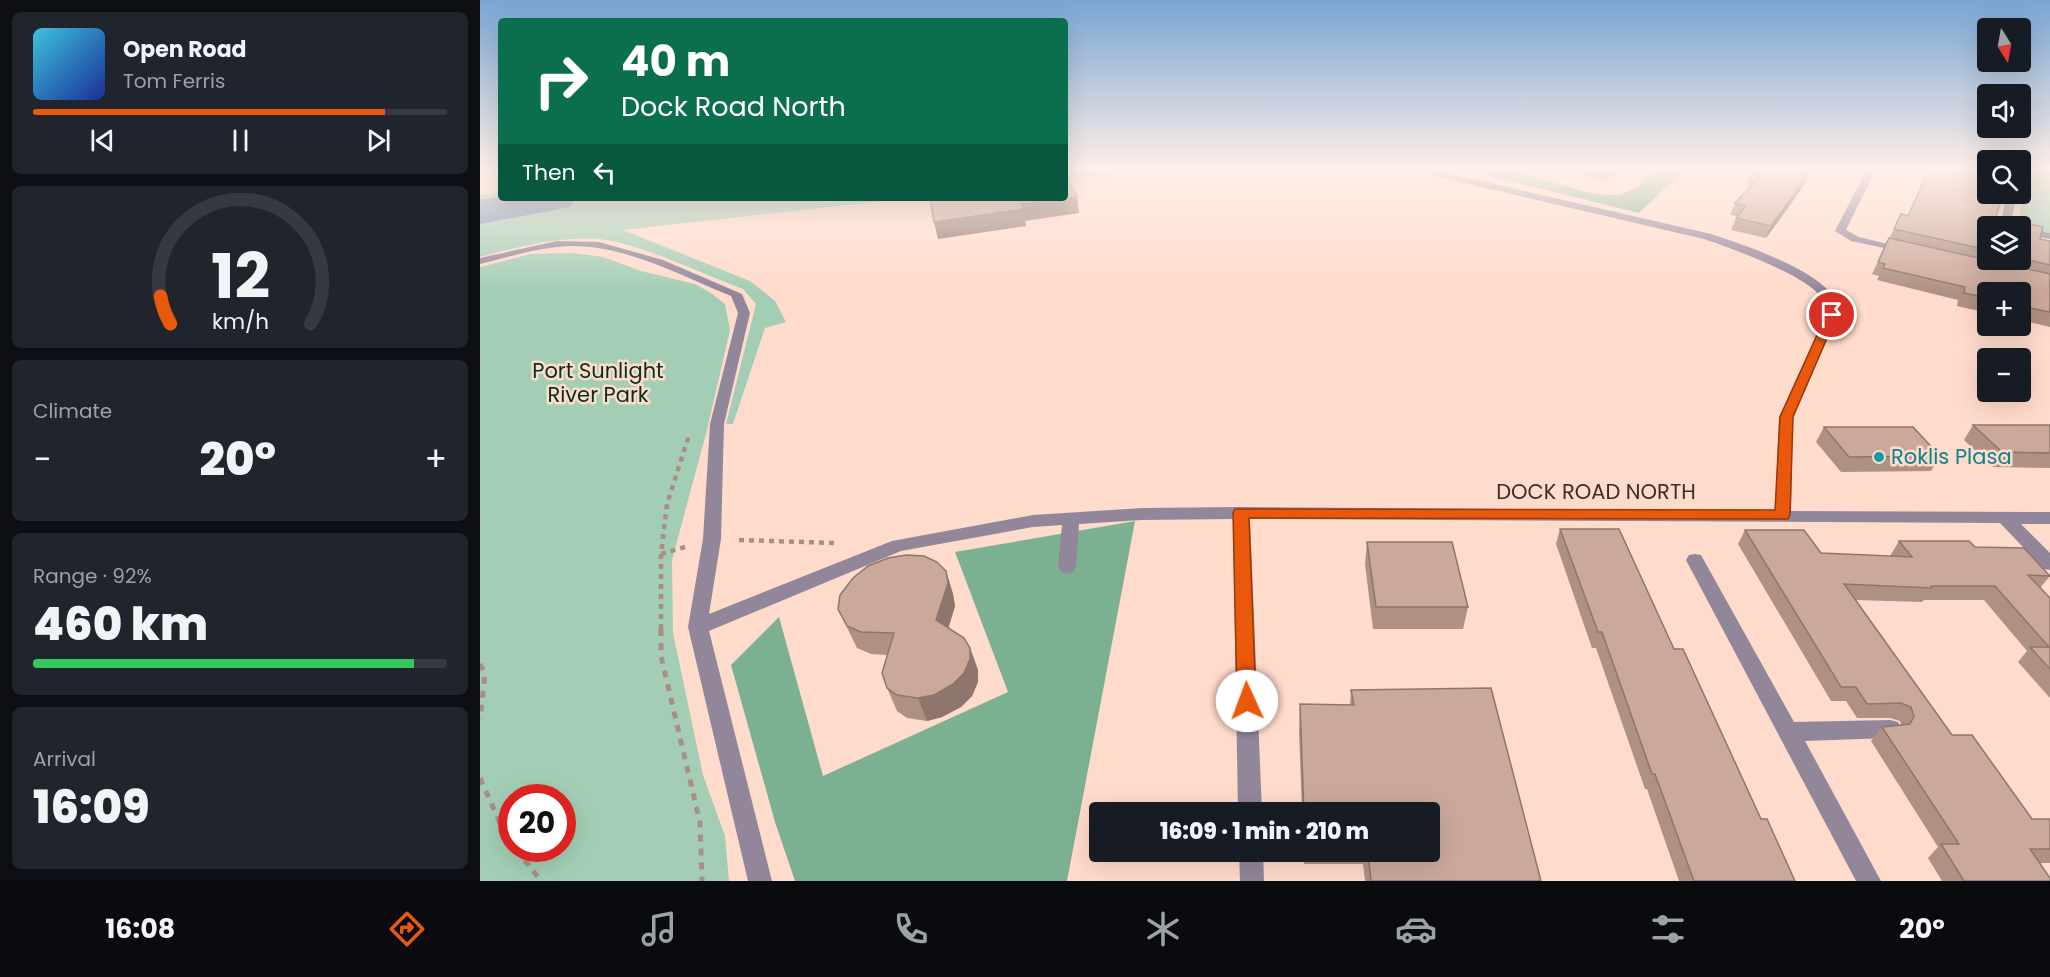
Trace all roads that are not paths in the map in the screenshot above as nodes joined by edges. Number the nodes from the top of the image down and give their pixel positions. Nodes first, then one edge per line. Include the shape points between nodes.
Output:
1 (1595, 210) edge
2 (1851, 210) edge
3 (2031, 232) edge
4 (2050, 236) edge
5 (1912, 253) edge
6 (480, 261) edge
7 (1241, 513) junction
8 (1783, 515) junction
9 (2005, 518) junction
10 (2050, 518) edge
11 (1071, 519) junction
12 (1695, 560) dead end
13 (2050, 564) edge
14 (1067, 567) dead end
15 (698, 627) junction
16 (1890, 729) edge
17 (1791, 732) junction
18 (1250, 802) edge
19 (1251, 862) edge
20 (760, 881) edge
21 (1252, 881) edge
22 (1869, 881) edge

1 - 8 street via 1707,236 1749,250 1805,279 1827,296 1832,315 1786,417
2 - 5 street via 1840,231 1845,236
3 - 4 street
6 - 15 street via 577,243 626,251 736,294 744,313 717,424 712,539
7 - 8 street, DOCK ROAD NORTH
7 - 11 street, DOCK ROAD NORTH
7 - 18 street
8 - 9 street, DOCK ROAD NORTH
9 - 10 street, DOCK ROAD NORTH
9 - 13 street
11 - 14 street
11 - 15 street, DOCK ROAD NORTH via 1034,521 898,544
12 - 17 street
15 - 20 street
16 - 17 street
17 - 22 street
19 - 21 street

